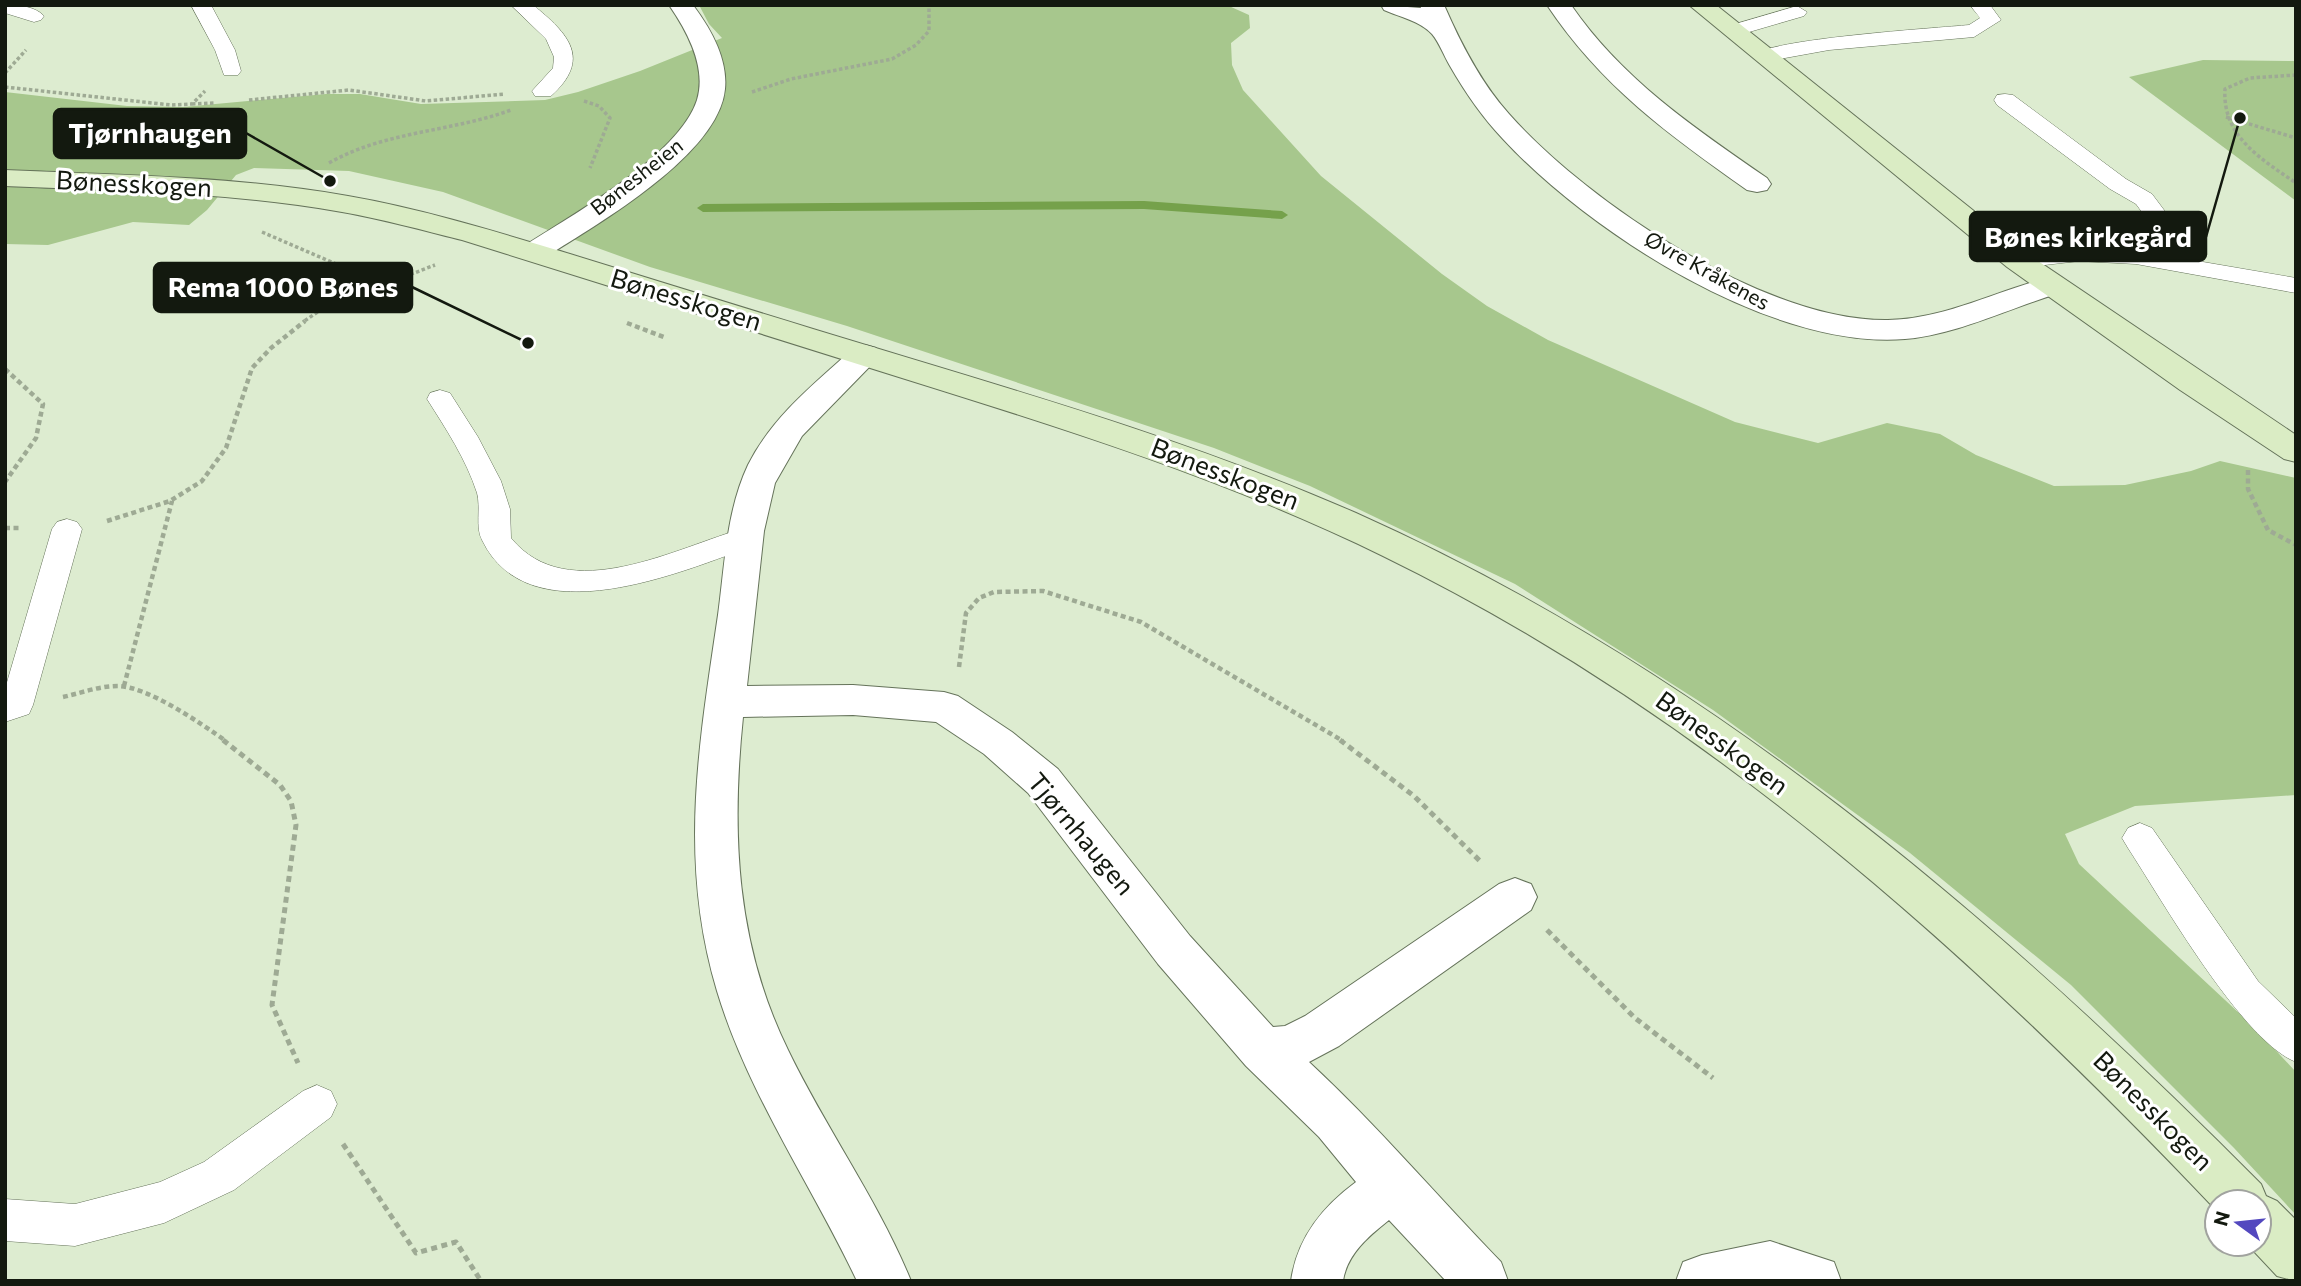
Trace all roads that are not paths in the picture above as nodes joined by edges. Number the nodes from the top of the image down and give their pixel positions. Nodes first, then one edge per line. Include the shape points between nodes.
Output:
1 (201, 5) edge
2 (521, 5) edge
3 (681, 5) edge
4 (1393, 5) edge
5 (1559, 5) edge
6 (1701, 5) edge
7 (1980, 5) edge
8 (5, 7) edge
9 (1797, 12) dead end
10 (34, 16) dead end
11 (1437, 18) edge
12 (1732, 30) junction
13 (1763, 56) junction
14 (231, 71) road end
15 (542, 91) road end
16 (2003, 104) dead end
17 (5, 178) edge
18 (1757, 184) dead end
19 (534, 252) junction
20 (2018, 261) junction
21 (2194, 266) junction
22 (2052, 285) junction
23 (2296, 286) edge
24 (865, 355) junction
25 (440, 399) dead end
26 (2296, 452) edge
27 (67, 529) road end
28 (745, 538) junction
29 (723, 702) junction
30 (11, 707) edge
31 (2140, 838) dead end
32 (1515, 897) road end
33 (2296, 1044) edge
34 (1263, 1050) junction
35 (317, 1104) road end
36 (1393, 1187) junction
37 (2229, 1188) edge
38 (5, 1220) edge
39 (2273, 1233) edge
40 (2296, 1257) edge
41 (885, 1281) edge
42 (1317, 1281) edge
43 (1482, 1281) edge
44 (1702, 1281) edge
45 (1815, 1281) edge

1 - 14 lane
2 - 15 lane via 565,50 563,74
3 - 19 street, Bønesheien via 694,23 713,86 697,125 672,154 638,181
4 - 11 street, Øvre Kråkenes via 1431,21
5 - 18 street via 1615,77
6 - 12 main road
7 - 13 lane via 1991,20 1973,31 1829,44
8 - 10 lane
9 - 12 lane
11 - 22 street, Øvre Kråkenes via 1463,70 1501,121 1548,168 1669,254 1773,308 1837,326 1885,330 1958,320
12 - 13 main road
13 - 20 main road
16 - 21 lane via 2144,199
17 - 19 main road, Bønesskogen via 285,195 366,208
19 - 24 main road, Bønesskogen
20 - 21 lane via 2079,254
20 - 22 main road
21 - 23 lane
22 - 26 main road
24 - 28 street via 808,407 769,460 758,482
24 - 37 main road, Bønesskogen via 1214,467 1387,541 1552,629 1684,714 1847,836 2071,1030
25 - 28 lane via 462,431 483,477 495,509 495,535 509,556 532,573 565,581 613,581
27 - 30 lane
28 - 29 street
29 - 34 street, Tjørnhaugen via 853,701 944,707 1043,781 1174,950
29 - 41 street via 712,822 722,930 741,994 770,1064
31 - 33 lane via 2245,993
32 - 34 street via 1322,1031 1290,1048
34 - 36 street, Tjørnhaugen via 1336,1121
35 - 38 lane via 219,1176 164,1202 75,1225
36 - 42 street via 1360,1210 1323,1252
36 - 43 street, Tjørnhaugen
39 - 40 main road
44 - 45 street via 1770,1267

